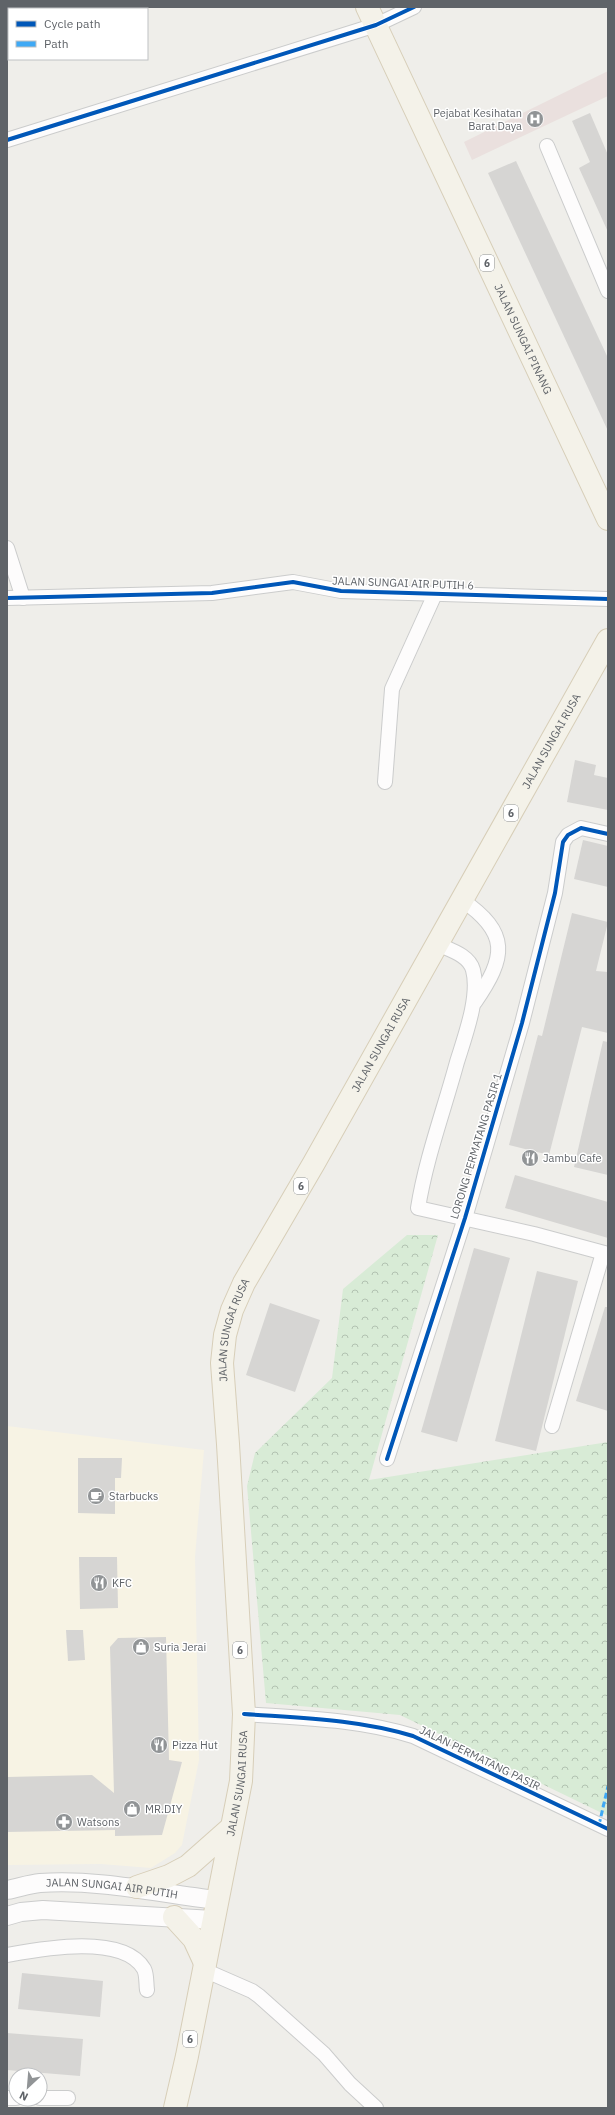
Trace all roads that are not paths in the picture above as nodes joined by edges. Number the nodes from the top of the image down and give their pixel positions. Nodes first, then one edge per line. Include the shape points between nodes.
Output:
1 (414, 7) edge
2 (371, 16) edge
3 (7, 140) edge
4 (547, 146) dead end
5 (608, 291) edge
6 (608, 519) edge
7 (7, 548) edge
8 (435, 594) junction
9 (7, 598) edge
10 (23, 598) junction
11 (608, 599) edge
12 (608, 640) edge
13 (608, 668) edge
14 (584, 681) junction
15 (385, 782) dead end
16 (608, 834) edge
17 (462, 900) junction
18 (437, 944) junction
19 (474, 1002) junction
20 (465, 1218) junction
21 (606, 1253) edge
22 (552, 1426) dead end
23 (387, 1460) dead end
24 (244, 1714) junction
25 (231, 1828) junction
26 (608, 1829) edge
27 (137, 1887) junction
28 (7, 1890) edge
29 (215, 1910) junction
30 (7, 1916) edge
31 (174, 1917) junction
32 (7, 1955) edge
33 (204, 1966) junction
34 (147, 1990) dead end
35 (48, 2098) edge
36 (68, 2098) dead end
37 (175, 2108) edge
38 (376, 2108) edge

1 - 2 street
2 - 3 street
2 - 6 main road, JALAN SUNGAI PINANG / 6
4 - 5 street
7 - 10 street
8 - 10 street, JALAN SUNGAI AIR PUTIH 6 via 341,591 293,582 212,593
8 - 11 street, JALAN SUNGAI AIR PUTIH 6
8 - 15 street via 392,689
9 - 10 street, JALAN SUNGAI AIR PUTIH 6
12 - 14 main road, JALAN SUNGAI RUSA / 6
13 - 14 main road
14 - 17 main road, JALAN SUNGAI RUSA / 6
16 - 20 street, LORONG PERMATANG PASIR 1 via 581,828 568,835 563,842 555,893 522,1023
17 - 18 main road, JALAN SUNGAI RUSA / 6
17 - 19 street via 492,925 499,955 486,986
18 - 19 street via 458,953 469,962 473,970
18 - 24 main road, JALAN SUNGAI RUSA / 6 via 244,1283 232,1310 225,1335 222,1363
19 - 20 street via 428,1161 418,1208
20 - 21 street
20 - 23 street, LORONG PERMATANG PASIR 1
21 - 22 street
24 - 25 main road, JALAN SUNGAI RUSA / 6 via 240,1781
24 - 26 street, JALAN PERMATANG PASIR via 364,1724 413,1736
25 - 27 main road via 188,1866 169,1876
25 - 29 main road, JALAN SUNGAI RUSA / 6
27 - 28 street, JALAN SUNGAI AIR PUTIH via 39,1883
27 - 29 street, JALAN SUNGAI AIR PUTIH
29 - 31 street, JALAN SUNGAI AIR PUTIH
29 - 33 main road, JALAN SUNGAI RUSA / 6
30 - 31 street, JALAN SUNGAI AIR PUTIH via 43,1910
31 - 33 main road via 194,1939
32 - 34 street via 71,1946 109,1949 138,1962 144,1969
33 - 37 main road, JALAN SUNGAI RUSA / 6
33 - 38 street via 259,1996 324,2054 350,2084
35 - 36 street

